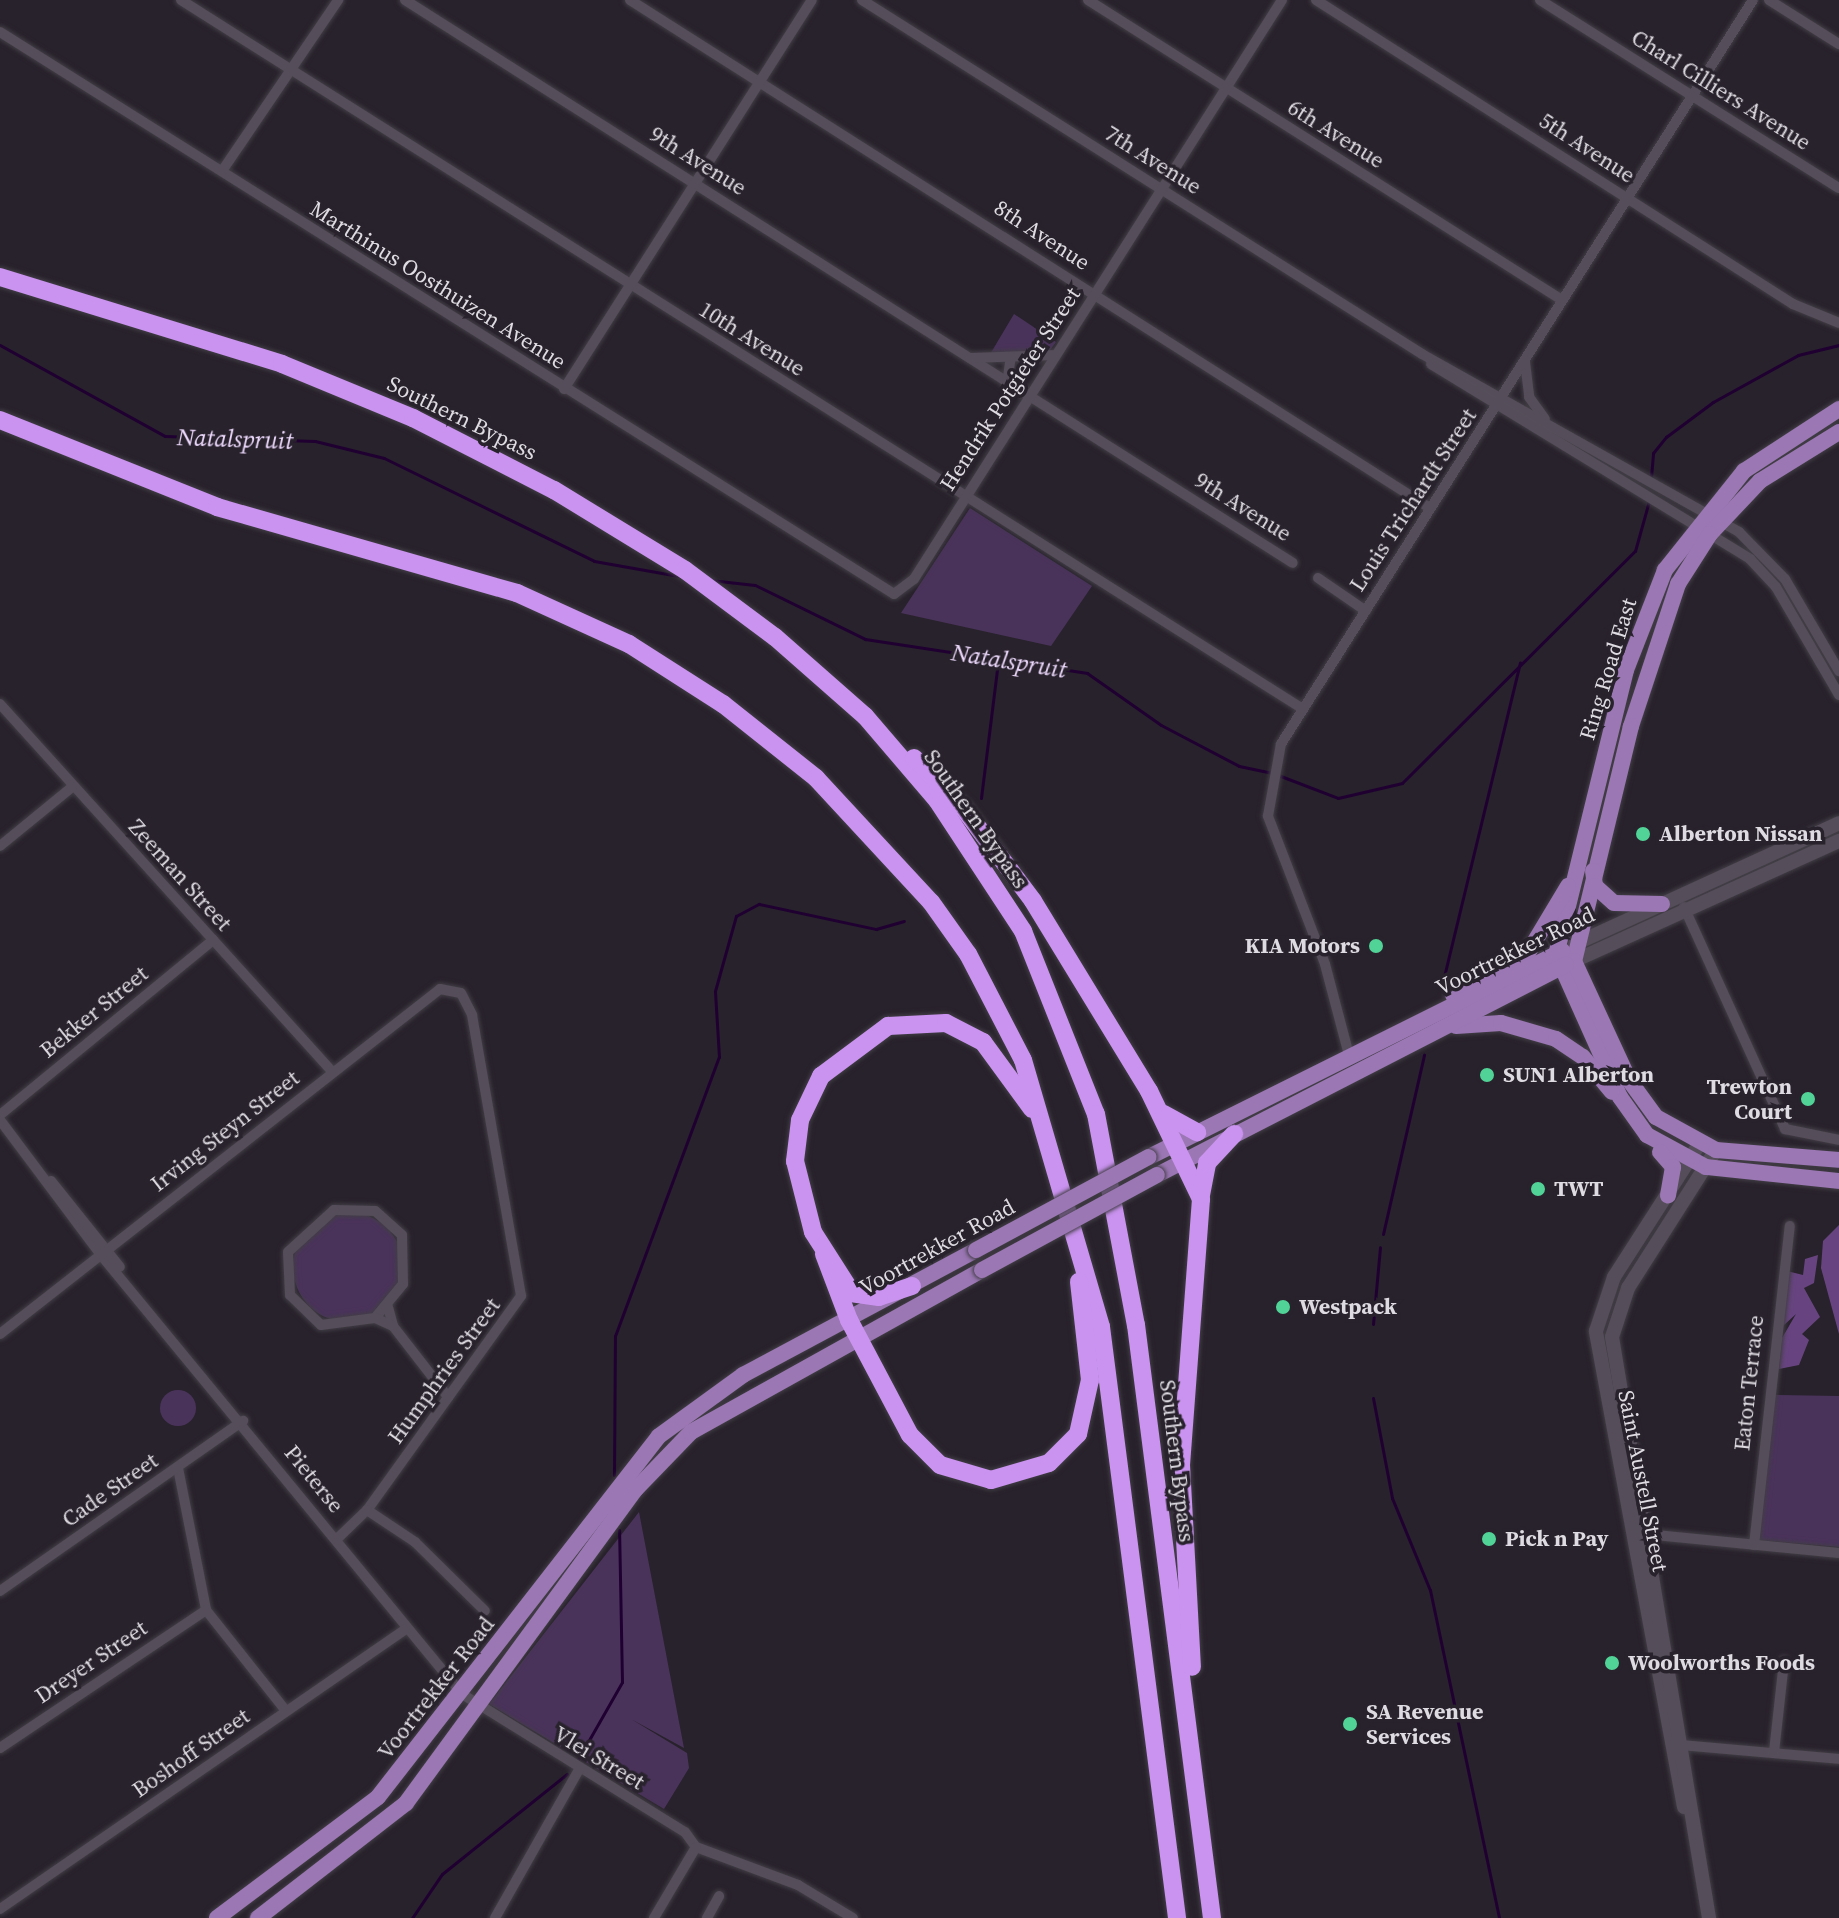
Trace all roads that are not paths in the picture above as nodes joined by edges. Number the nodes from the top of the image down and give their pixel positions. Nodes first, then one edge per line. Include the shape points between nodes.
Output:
1 (181, 0) edge
2 (338, 0) edge
3 (405, 0) edge
4 (630, 0) edge
5 (812, 0) edge
6 (862, 0) edge
7 (1088, 0) edge
8 (1282, 0) edge
9 (1316, 0) edge
10 (1540, 0) edge
11 (1753, 0) edge
12 (1769, 0) edge
13 (0, 32) edge
14 (1839, 44) edge
15 (294, 71) junction
16 (759, 80) junction
17 (1226, 89) junction
18 (1693, 96) junction
19 (222, 171) junction
20 (695, 182) junction
21 (1839, 188) edge
22 (1161, 190) junction
23 (1628, 198) junction
24 (0, 277) edge
25 (630, 286) junction
26 (1095, 293) junction
27 (1562, 300) junction
28 (1839, 323) edge
29 (1422, 354) junction
30 (1056, 355) junction
31 (1011, 357) junction
32 (968, 358) junction
33 (1525, 360) junction
34 (1007, 384) junction
35 (564, 389) junction
36 (1502, 398) junction
37 (1029, 399) junction
38 (1495, 408) junction
39 (1839, 409) edge
40 (0, 420) edge
41 (1551, 426) junction
42 (1839, 432) edge
43 (964, 497) junction
44 (1430, 508) junction
45 (1705, 511) junction
46 (1722, 521) junction
47 (1693, 525) junction
48 (1710, 534) junction
49 (1293, 563) dead end
50 (854, 573) joint
51 (1318, 578) dead end
52 (1366, 611) junction
53 (1839, 671) edge
54 (1839, 695) edge
55 (0, 704) edge
56 (1303, 709) junction
57 (865, 716) junction
58 (72, 787) junction
59 (1839, 823) edge
60 (1586, 827) junction
61 (1839, 841) edge
62 (0, 846) edge
63 (1798, 851) junction
64 (1594, 862) junction
65 (1662, 904) junction
66 (1682, 904) junction
67 (213, 940) junction
68 (1575, 953) junction
69 (1557, 962) junction
70 (1454, 1000) junction
71 (472, 1015) joint
72 (1444, 1028) junction
73 (1351, 1054) junction
74 (332, 1072) junction
75 (1156, 1106) junction
76 (1628, 1112) junction
77 (0, 1117) edge
78 (1047, 1132) junction
79 (1197, 1132) junction
80 (1234, 1134) junction
81 (1647, 1135) junction
82 (1839, 1140) edge
83 (1176, 1142) junction
84 (1700, 1143) junction
85 (1716, 1150) junction
86 (1184, 1160) junction
87 (1839, 1160) edge
88 (1698, 1165) junction
89 (46, 1178) junction
90 (1839, 1181) edge
91 (1066, 1188) junction
92 (1668, 1196) junction
93 (1201, 1199) junction
94 (1790, 1226) dead end
95 (110, 1247) junction
96 (824, 1254) junction
97 (101, 1255) junction
98 (123, 1273) junction
99 (912, 1286) junction
100 (388, 1307) junction
101 (375, 1318) junction
102 (849, 1320) junction
103 (393, 1326) junction
104 (0, 1334) edge
105 (858, 1338) junction
106 (448, 1397) junction
107 (243, 1421) junction
108 (178, 1468) junction
109 (367, 1510) junction
110 (1645, 1534) junction
111 (337, 1539) junction
112 (1754, 1545) junction
113 (1839, 1553) edge
114 (0, 1591) edge
115 (206, 1610) junction
116 (485, 1611) dead end
117 (405, 1630) junction
118 (1784, 1662) dead end
119 (462, 1694) junction
120 (478, 1705) junction
121 (286, 1711) junction
122 (1680, 1745) junction
123 (0, 1748) edge
124 (1774, 1752) junction
125 (1839, 1759) edge
126 (578, 1771) junction
127 (1200, 1821) junction
128 (696, 1847) junction
129 (1697, 1849) junction
130 (719, 1896) dead end
131 (0, 1909) edge
132 (217, 1918) edge
133 (258, 1918) edge
134 (495, 1918) edge
135 (654, 1918) edge
136 (707, 1918) edge
137 (853, 1918) edge
138 (1177, 1918) edge
139 (1212, 1918) edge
140 (1709, 1918) edge

1 - 15 street, 10th Avenue
2 - 15 street
3 - 20 street, 9th Avenue
4 - 16 street, 8th Avenue
5 - 16 street
6 - 22 street, 7th Avenue
7 - 17 street, 6th Avenue
8 - 17 street, Hendrik Potgieter Street
9 - 23 street, 5th Avenue
10 - 18 street, Charl Cilliers Avenue
11 - 18 street, Louis Trichardt Street
12 - 14 street
13 - 19 street, Marthinus Oosthuizen Avenue
15 - 19 street
15 - 25 street, 10th Avenue
16 - 20 street
16 - 26 street, 8th Avenue
17 - 22 street, Hendrik Potgieter Street
17 - 27 street, 6th Avenue
18 - 21 street, Charl Cilliers Avenue
18 - 23 street, Louis Trichardt Street
19 - 35 street, Marthinus Oosthuizen Avenue
20 - 25 street
20 - 32 street, 9th Avenue
22 - 26 street, Hendrik Potgieter Street
22 - 29 street, 7th Avenue
23 - 27 street, Louis Trichardt Street
23 - 28 street, 5th Avenue via 1793,304
24 - 57 highway, Southern Bypass via 180,329 341,388 488,454 618,527 775,637
25 - 35 street
25 - 43 street, 10th Avenue
26 - 30 street, Hendrik Potgieter Street
26 - 44 street, 8th Avenue
27 - 33 street, Louis Trichardt Street
29 - 36 street, 7th Avenue
29 - 38 street, 7th Avenue
30 - 31 street
30 - 37 street, Hendrik Potgieter Street
31 - 32 street
31 - 34 street
32 - 34 street, 9th Avenue
33 - 36 street, Louis Trichardt Street
33 - 41 street via 1529,397
34 - 37 street, 9th Avenue
35 - 50 street, Marthinus Oosthuizen Avenue
36 - 38 street, Louis Trichardt Street
36 - 41 street, 7th Avenue
37 - 43 street, Hendrik Potgieter Street
37 - 49 street, 9th Avenue
38 - 44 street, Louis Trichardt Street
38 - 47 street, 7th Avenue
39 - 45 main road, Ring Road East via 1771,449
40 - 78 highway via 217,507 517,593 691,681 816,778 931,902 1001,1012
41 - 45 street, 7th Avenue
42 - 46 main road, Ring Road East via 1760,481
43 - 50 street, Hendrik Potgieter Street via 901,593 887,593
43 - 56 street, 10th Avenue
44 - 52 street, Louis Trichardt Street
45 - 46 street, 7th Avenue
45 - 47 main road, Ring Road East
46 - 48 main road, Ring Road East
46 - 53 street, 7th Avenue via 1772,562
47 - 48 street, 7th Avenue
47 - 60 main road, Ring Road East via 1637,633
48 - 54 street, 7th Avenue via 1768,577
48 - 64 main road, Ring Road East via 1664,615
51 - 52 street
52 - 56 street, Louis Trichardt Street
55 - 58 street, Zeeman Street
56 - 73 street, Louis Trichardt Street via 1279,749 1266,798
57 - 75 highway via 940,780 986,837
57 - 127 highway, Southern Bypass via 937,800 1023,931 1096,1114 1127,1263
58 - 62 street
58 - 67 street, Zeeman Street
59 - 63 street, Voortrekker Road
60 - 69 main road, Ring Road East
60 - 70 main road via 1559,910 1540,940
61 - 63 street, Voortrekker Road
63 - 66 street, Voortrekker Road
64 - 65 main road via 1602,896 1623,905
64 - 68 main road, Ring Road East
65 - 66 street, Voortrekker Road
65 - 68 street, Voortrekker Road
66 - 68 street, Voortrekker Road
66 - 82 street via 1792,1135
67 - 74 street, Zeeman Street
67 - 77 street, Bekker Street
68 - 69 main road, Voortrekker Road
68 - 84 main road via 1641,1101
69 - 70 main road, Voortrekker Road
69 - 72 main road, Voortrekker Road
69 - 76 main road
70 - 73 main road, Voortrekker Road
70 - 73 main road via 1410,1018
71 - 74 street, Irving Steyn Street via 461,993 440,989
71 - 106 street, Humphries Street via 521,1292
72 - 76 main road via 1501,1023 1556,1039 1583,1057
72 - 80 main road, Voortrekker Road
73 - 79 main road, Voortrekker Road
74 - 95 street, Irving Steyn Street
75 - 79 highway
75 - 83 highway
76 - 81 main road
77 - 89 street, Pieterse
78 - 91 highway
78 - 96 highway via 998,1059 965,1031 925,1020 870,1035 826,1069 800,1120 796,1181
79 - 83 main road, Voortrekker Road
80 - 86 main road, Voortrekker Road
80 - 93 highway via 1207,1163
81 - 88 main road
81 - 92 main road via 1673,1167
83 - 86 highway
83 - 99 main road, Voortrekker Road, bridge
84 - 85 main road
84 - 88 street, Saint Austell Street
85 - 87 main road
85 - 88 street, Saint Austell Street
86 - 93 highway
86 - 105 main road, Voortrekker Road, bridge
88 - 90 main road
88 - 92 street, Saint Austell Street
88 - 110 street, Saint Austell Street via 1628,1288 1613,1326 1617,1394
89 - 95 street, Pieterse
89 - 97 street, Pieterse
91 - 105 highway via 1089,1401 1078,1434 1049,1463 991,1480 940,1465 910,1435
91 - 138 highway via 1101,1327
92 - 129 street, Saint Austell Street via 1614,1277 1596,1331 1676,1781
93 - 127 highway via 1180,1491
94 - 112 street, Eaton Terrace
95 - 97 street, Irving Steyn Street
95 - 98 street, Pieterse
96 - 99 highway via 852,1293 879,1297
96 - 102 highway
97 - 98 street, Pieterse
97 - 104 street, Irving Steyn Street
98 - 107 street, Pieterse
99 - 102 main road, Voortrekker Road
100 - 101 street
100 - 101 street via 408,1267 402,1235 388,1219 348,1207 309,1227 285,1267 298,1307 338,1328
100 - 103 street
101 - 103 street
102 - 105 highway
102 - 119 main road, Voortrekker Road via 743,1375 659,1436
103 - 106 street
105 - 120 main road, Voortrekker Road via 753,1392 681,1441 628,1500
106 - 109 street, Humphries Street
107 - 108 street, Cade Street
107 - 111 street, Pieterse
108 - 114 street, Cade Street
108 - 115 street
109 - 111 street, Humphries Street
109 - 116 street via 415,1542
110 - 112 street
110 - 122 street, Saint Austell Street
111 - 117 street, Pieterse
112 - 113 street
115 - 121 street
115 - 123 street, Dreyer Street
117 - 119 street, Pieterse
117 - 121 street, Boshoff Street
118 - 124 street
119 - 120 street, Pieterse
119 - 132 main road, Voortrekker Road via 378,1797
120 - 126 street, Vlei Street
120 - 133 main road, Voortrekker Road via 406,1803
121 - 131 street, Boshoff Street
122 - 124 street
122 - 129 street, Saint Austell Street
124 - 125 street
126 - 128 street, Vlei Street via 685,1832
126 - 134 street
127 - 139 highway, Southern Bypass
128 - 135 street
128 - 137 street via 798,1885
129 - 140 street, Saint Austell Street
130 - 136 street

